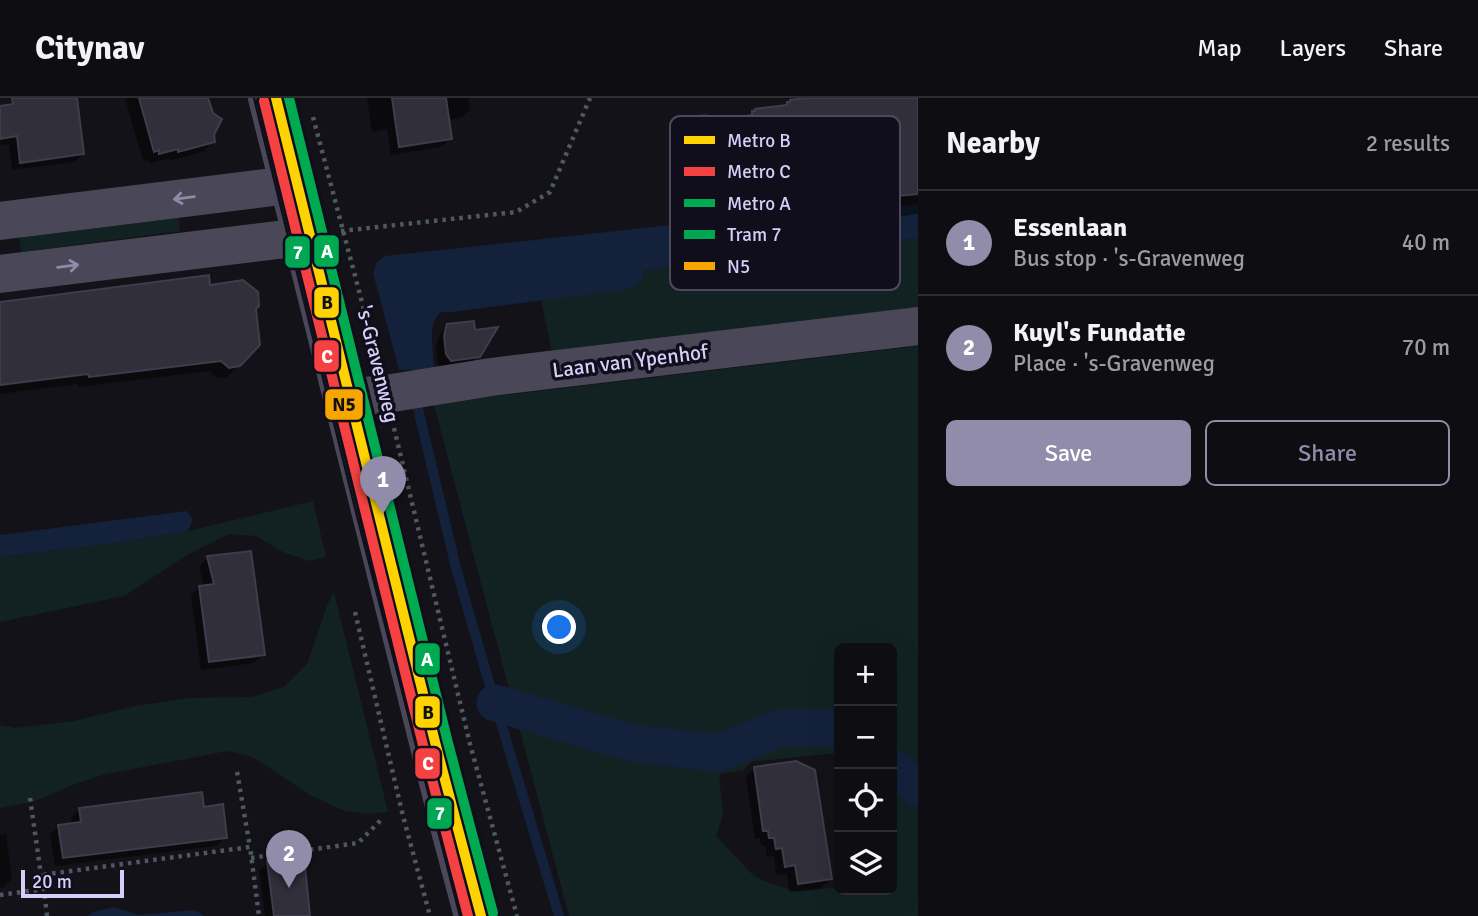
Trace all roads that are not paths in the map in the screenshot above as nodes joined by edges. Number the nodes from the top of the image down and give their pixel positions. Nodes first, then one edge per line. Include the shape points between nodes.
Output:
1 (267, 98) edge
2 (289, 185) junction
3 (0, 221) edge
4 (302, 236) junction
5 (0, 274) edge
6 (918, 326) edge
7 (342, 398) junction
8 (473, 916) edge

1 - 2 street, 's-Gravenweg
2 -> 3 street
2 - 4 street, 's-Gravenweg
5 -> 4 street
4 - 7 street, 's-Gravenweg
6 - 7 street, Laan van Ypenhof
7 - 8 street, 's-Gravenweg

